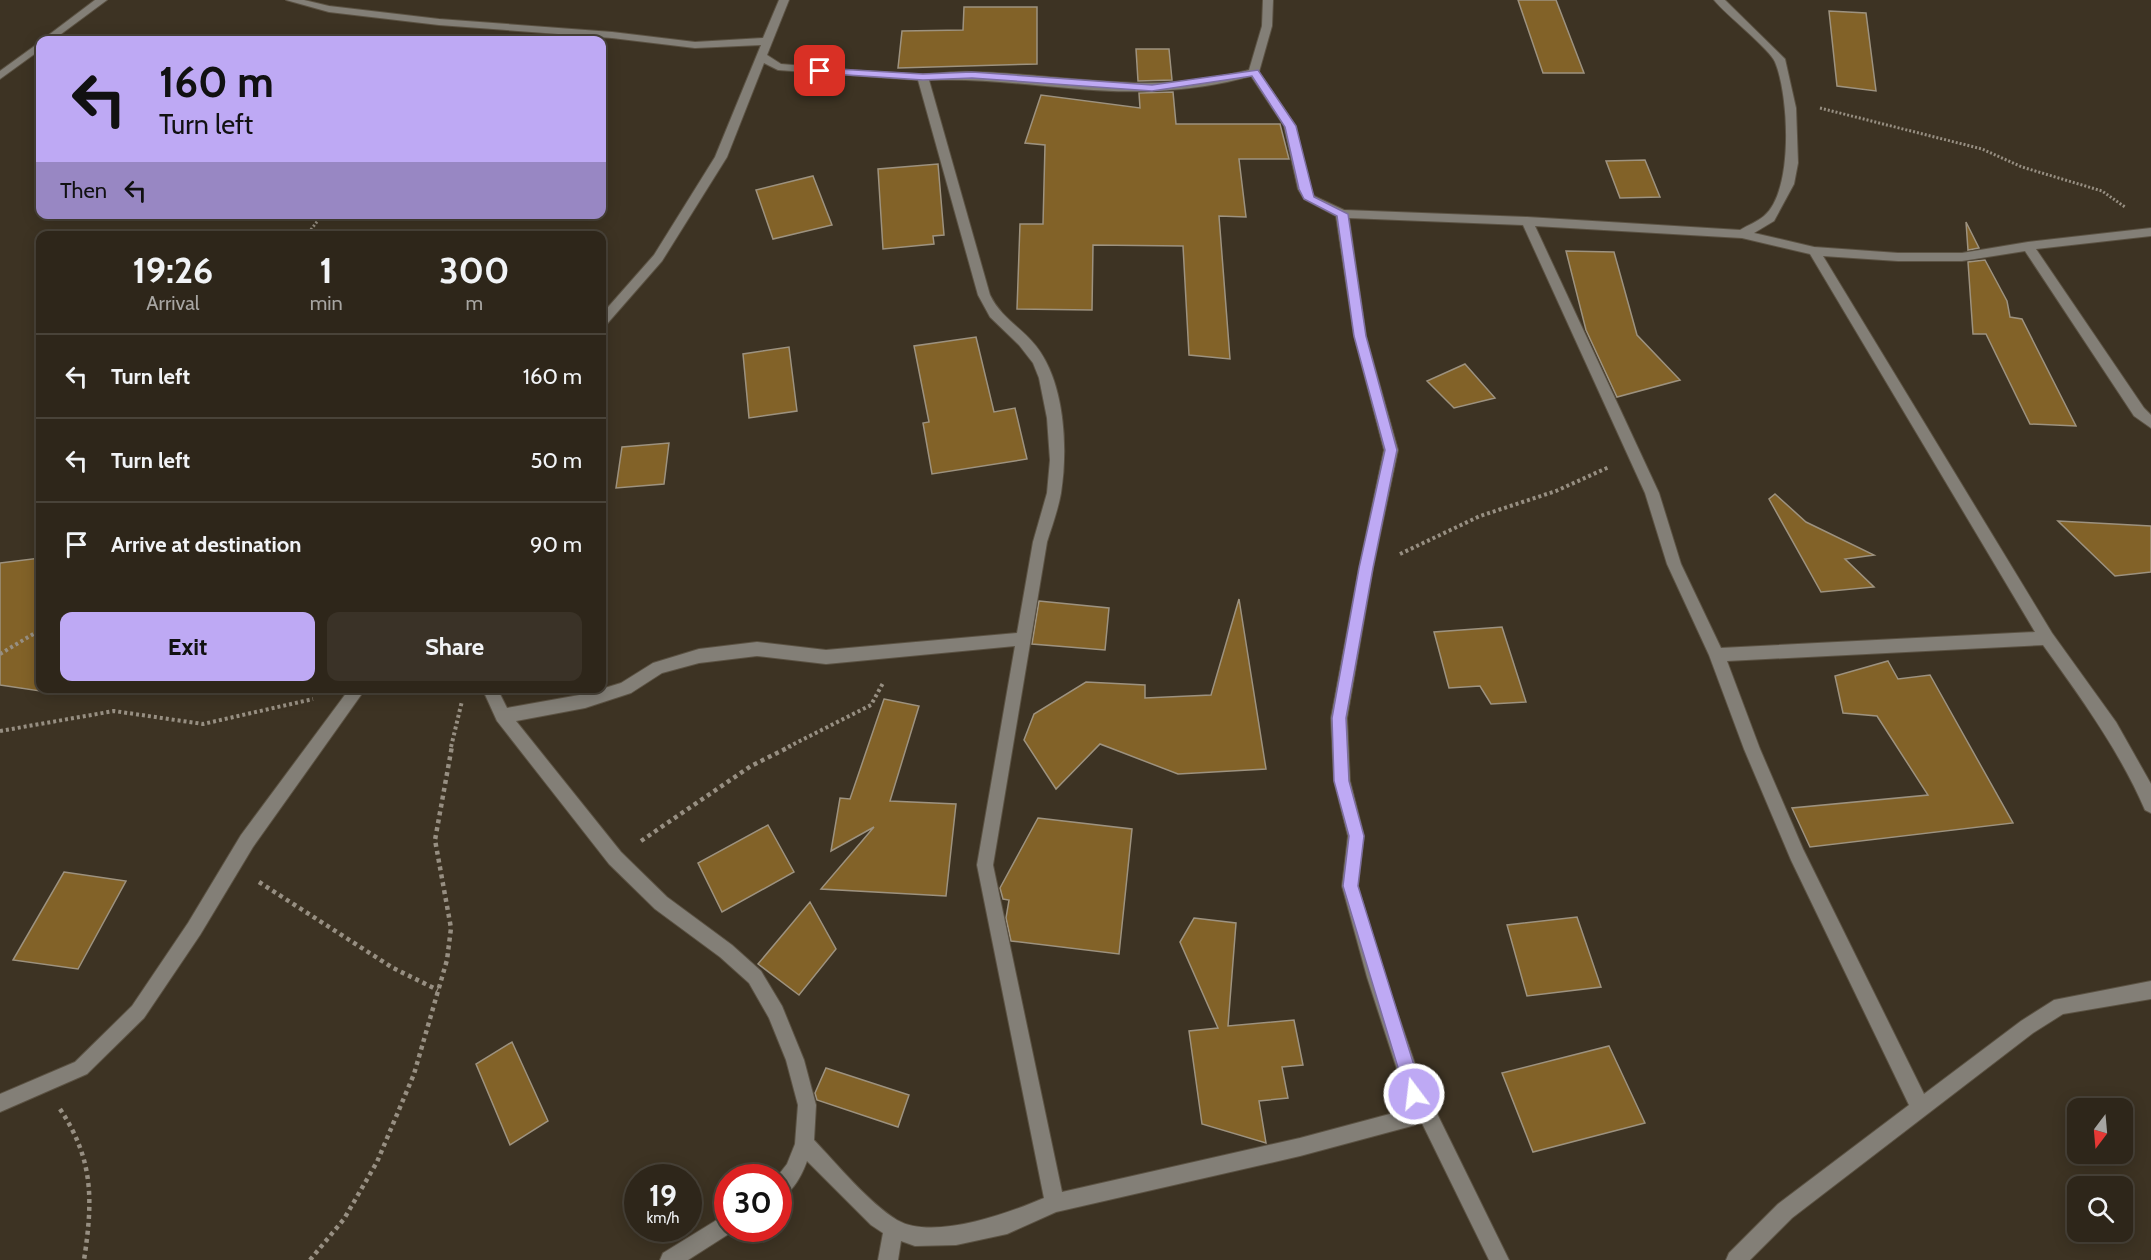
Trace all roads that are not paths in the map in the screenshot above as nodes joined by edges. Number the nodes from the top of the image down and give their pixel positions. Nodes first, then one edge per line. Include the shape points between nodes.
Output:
1 (102, 0) edge
2 (291, 0) edge
3 (784, 0) edge
4 (1268, 0) edge
5 (1719, 0) edge
6 (52, 36) edge
7 (768, 41) junction
8 (36, 48) edge
9 (762, 56) junction
10 (1254, 72) junction
11 (0, 76) edge
12 (923, 77) junction
13 (1342, 214) junction
14 (1527, 221) junction
15 (2149, 232) edge
16 (1742, 234) junction
17 (2028, 246) junction
18 (1814, 251) junction
19 (606, 317) edge
20 (2151, 423) edge
21 (2047, 638) junction
22 (1022, 639) junction
23 (1717, 655) junction
24 (355, 693) edge
25 (492, 693) edge
26 (503, 716) junction
27 (2151, 805) edge
28 (2151, 990) edge
29 (1412, 1082) junction
30 (0, 1103) edge
31 (1921, 1109) junction
32 (804, 1144) junction
33 (792, 1172) edge
34 (1055, 1203) junction
35 (894, 1229) junction
36 (714, 1232) edge
37 (670, 1260) edge
38 (888, 1260) edge
39 (1499, 1260) edge
40 (1736, 1260) edge

1 - 6 street
2 - 7 street via 329,9 439,22 695,45
3 - 7 street
4 - 10 street via 1267,26
5 - 16 street via 1780,59 1788,100 1792,163 1788,184 1770,218
7 - 9 street
8 - 11 street
9 - 12 street via 778,67
9 - 19 street via 721,158 658,258
10 - 12 street via 1152,88 972,75
10 - 13 street via 1290,126 1304,189 1310,199
12 - 22 street via 984,295 992,315 1032,350 1040,363 1052,413 1054,494 1040,542
13 - 14 street
13 - 29 street via 1360,336 1391,450 1339,718 1342,781 1356,836 1350,886
14 - 16 street
14 - 23 street via 1652,493 1674,564
15 - 17 street
16 - 18 street
17 - 18 street via 1962,257
17 - 20 street via 2134,405
18 - 21 street
21 - 23 street
21 - 27 street via 2110,727
22 - 26 street via 826,657 757,649 699,656 658,668 626,688 585,701
22 - 34 street via 985,865
23 - 31 street via 1797,854
24 - 30 street via 247,841 138,1012 81,1068
25 - 26 street
26 - 32 street via 615,858 661,903 755,977 776,1012 795,1059 807,1105
28 - 31 street via 2060,1006
29 - 34 street via 1412,1110 1401,1122
29 - 39 street
31 - 40 street via 1785,1211
32 - 33 street
32 - 35 street
34 - 35 street via 1007,1224 956,1234 915,1236
35 - 38 street
36 - 37 street

